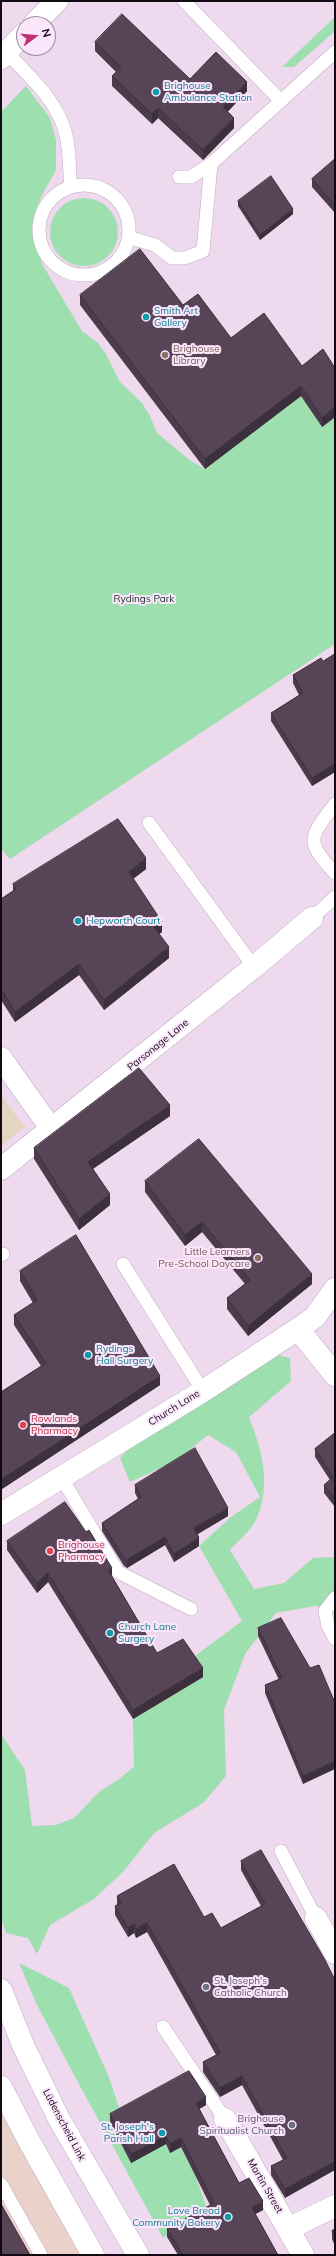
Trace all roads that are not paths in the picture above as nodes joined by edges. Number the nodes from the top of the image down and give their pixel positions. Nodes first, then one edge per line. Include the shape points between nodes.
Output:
1 (57, 1) edge
2 (184, 1) edge
3 (42, 16) edge
4 (16, 42) edge
5 (335, 52) edge
6 (4, 55) edge
7 (280, 100) junction
8 (211, 164) junction
9 (179, 178) dead end
10 (71, 187) junction
11 (128, 237) junction
12 (335, 804) edge
13 (149, 823) dead end
14 (335, 873) edge
15 (335, 897) edge
16 (312, 918) joint
17 (254, 968) junction
18 (1, 1058) edge
19 (52, 1130) junction
20 (1, 1169) edge
21 (123, 1264) dead end
22 (335, 1289) edge
23 (316, 1320) edge
24 (335, 1375) edge
25 (203, 1391) junction
26 (61, 1477) junction
27 (1, 1514) edge
28 (335, 1598) edge
29 (191, 1609) dead end
30 (335, 1639) edge
31 (281, 1851) dead end
32 (316, 1918) joint
33 (335, 1953) edge
34 (1, 1990) edge
35 (163, 2027) dead end
36 (1, 2087) edge
37 (225, 2119) joint
38 (1, 2184) edge
39 (335, 2206) edge
40 (290, 2228) junction
41 (41, 2255) edge
42 (93, 2255) edge
43 (138, 2255) edge
44 (304, 2255) edge

1 - 3 street
2 - 7 lane
4 - 6 street
5 - 7 lane
6 - 10 lane via 46,94 60,118 66,134
7 - 8 lane
8 - 9 lane via 191,177
8 - 11 lane via 203,251 185,258 172,258 155,245
10 - 11 lane via 92,186 106,191 118,201 126,214
10 - 11 lane via 52,199 43,211 40,239 54,264 81,275 96,274 109,268 120,257
12 - 14 lane via 315,833 314,844 317,854
13 - 17 lane
15 - 16 lane
16 - 17 street, Parsonage Lane
17 - 19 street, Parsonage Lane
18 - 19 street
19 - 20 street, Parsonage Lane
21 - 25 lane
22 - 23 street, Church Lane
23 - 24 street
23 - 25 street, Church Lane
25 - 26 street, Church Lane
26 - 27 street, Church Lane
26 - 29 lane via 118,1572
28 - 30 lane via 325,1611 328,1626
31 - 32 lane
32 - 33 street
34 - 43 street, Lüdenscheid Link via 23,2045 59,2119
35 - 37 lane
36 - 42 street
37 - 40 street, Martin Street
38 - 41 lane
39 - 40 street
40 - 44 street, Martin Street

